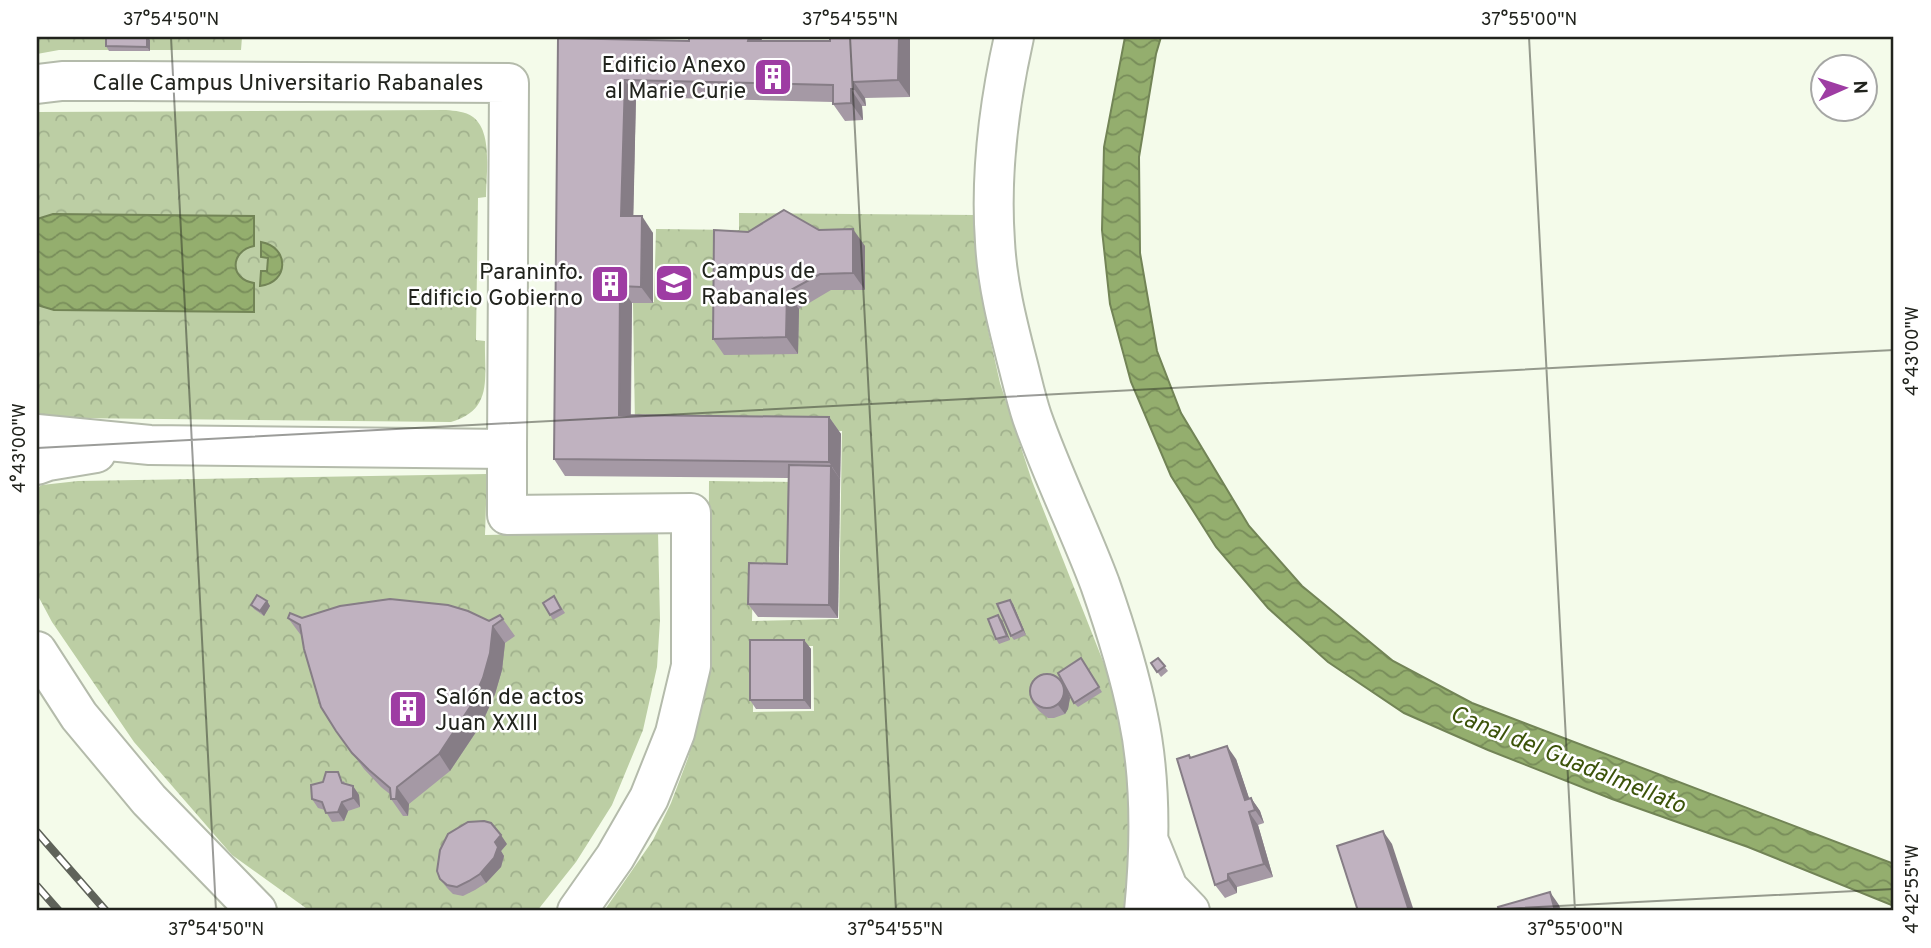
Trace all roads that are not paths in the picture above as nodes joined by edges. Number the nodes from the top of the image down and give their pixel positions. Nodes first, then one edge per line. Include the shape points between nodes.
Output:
1 (1014, 37) edge
2 (37, 84) edge
3 (37, 434) edge
4 (150, 445) junction
5 (507, 449) junction
6 (37, 465) edge
7 (37, 651) edge
8 (1148, 837) junction
9 (254, 905) edge
10 (577, 911) edge
11 (1144, 911) edge
12 (1189, 911) edge

1 - 8 street via 997,127 994,171 995,242 1004,307 1032,416 1100,583 1122,650 1139,717
2 - 5 street, Calle Campus Universitario Rabanales via 509,83
3 - 4 street
4 - 5 street
4 - 6 street
5 - 10 street, Calle Campus Universitario Rabanales via 507,515 691,513 691,666 675,733 649,798
7 - 9 street via 79,716 140,789
8 - 11 street
8 - 12 street via 1168,888

